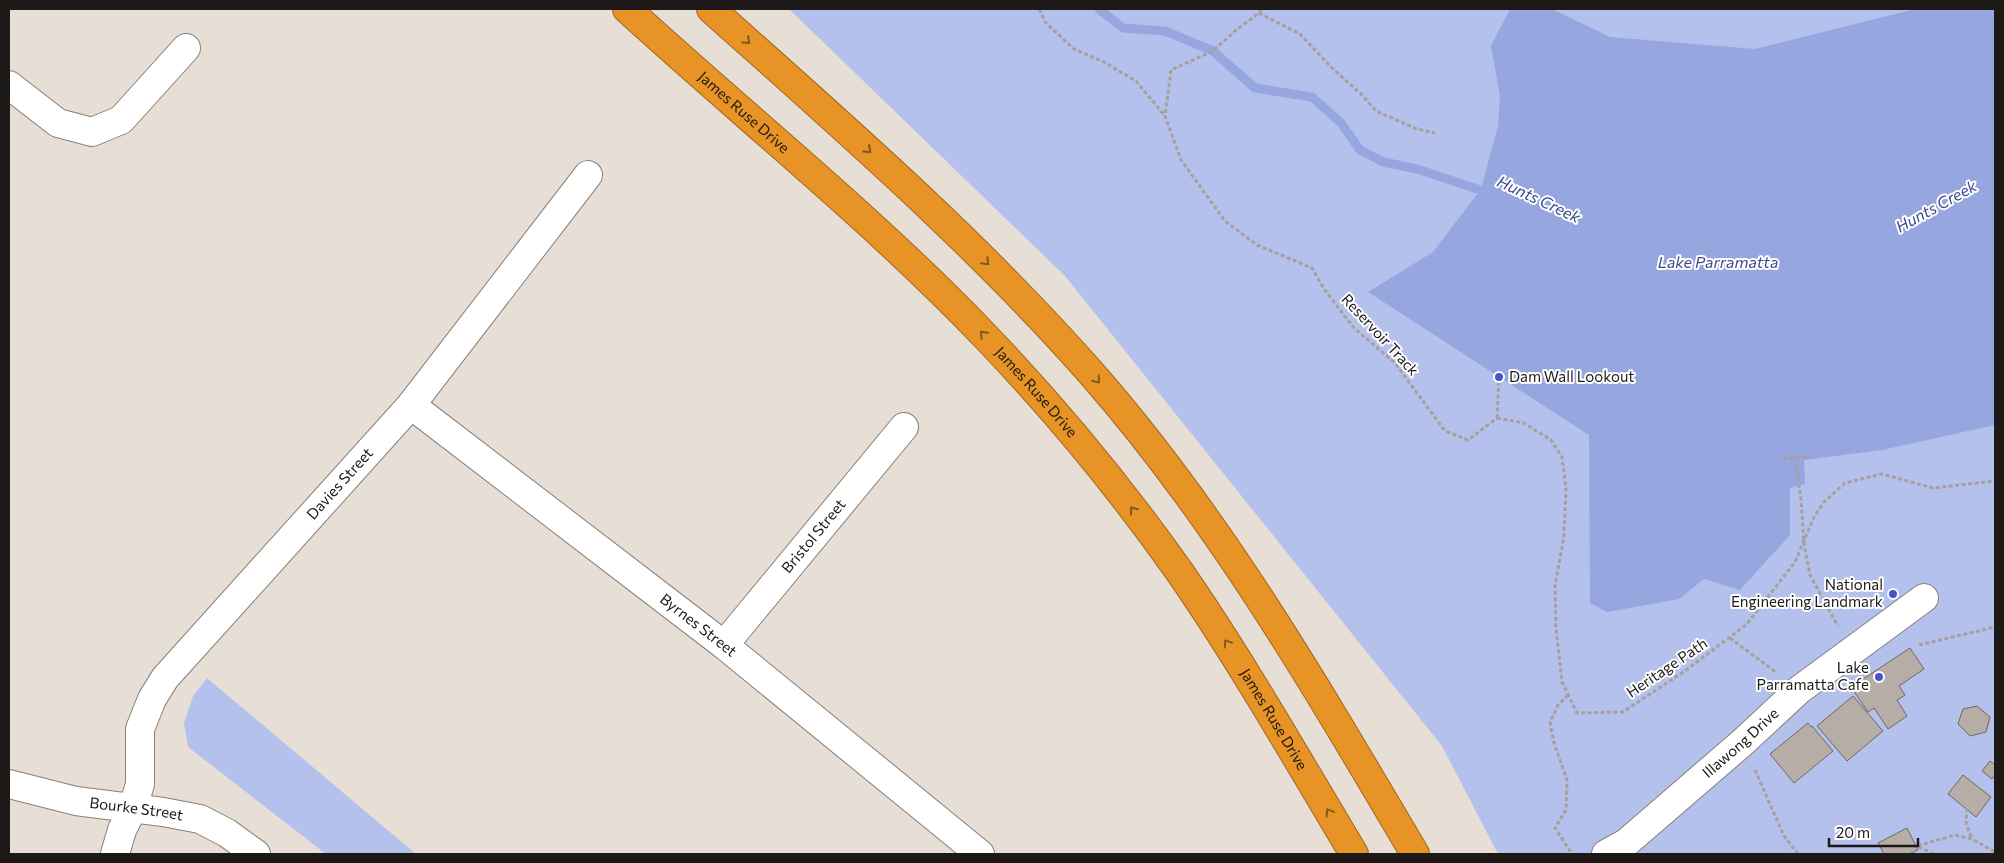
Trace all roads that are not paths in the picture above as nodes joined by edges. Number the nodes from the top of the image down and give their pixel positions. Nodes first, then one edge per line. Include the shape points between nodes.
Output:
1 (627, 9) edge
2 (711, 9) edge
3 (186, 48) dead end
4 (9, 85) edge
5 (588, 175) dead end
6 (412, 405) junction
7 (904, 427) dead end
8 (1924, 598) dead end
9 (724, 645) junction
10 (9, 784) edge
11 (133, 808) junction
12 (115, 854) edge
13 (256, 854) edge
14 (980, 854) edge
15 (1354, 854) edge
16 (1415, 854) edge
17 (1606, 854) edge

15 -> 1 highway, James Ruse Drive via 1236,658 1178,571 1117,488 1054,414 986,337 910,262
2 -> 16 highway via 954,230 1093,375 1219,538 1276,623
3 - 4 street via 121,120 92,132 58,123
5 - 6 street, Davies Street
6 - 9 street, Byrnes Street
6 - 11 street, Davies Street via 164,678 140,728 140,784
7 - 9 street, Bristol Street
8 - 17 street, Illawong Drive via 1799,690 1626,843
9 - 14 street, Byrnes Street
10 - 11 street, Bourke Street via 76,801
11 - 12 street, Davies Street
11 - 13 street, Bourke Street via 200,819

